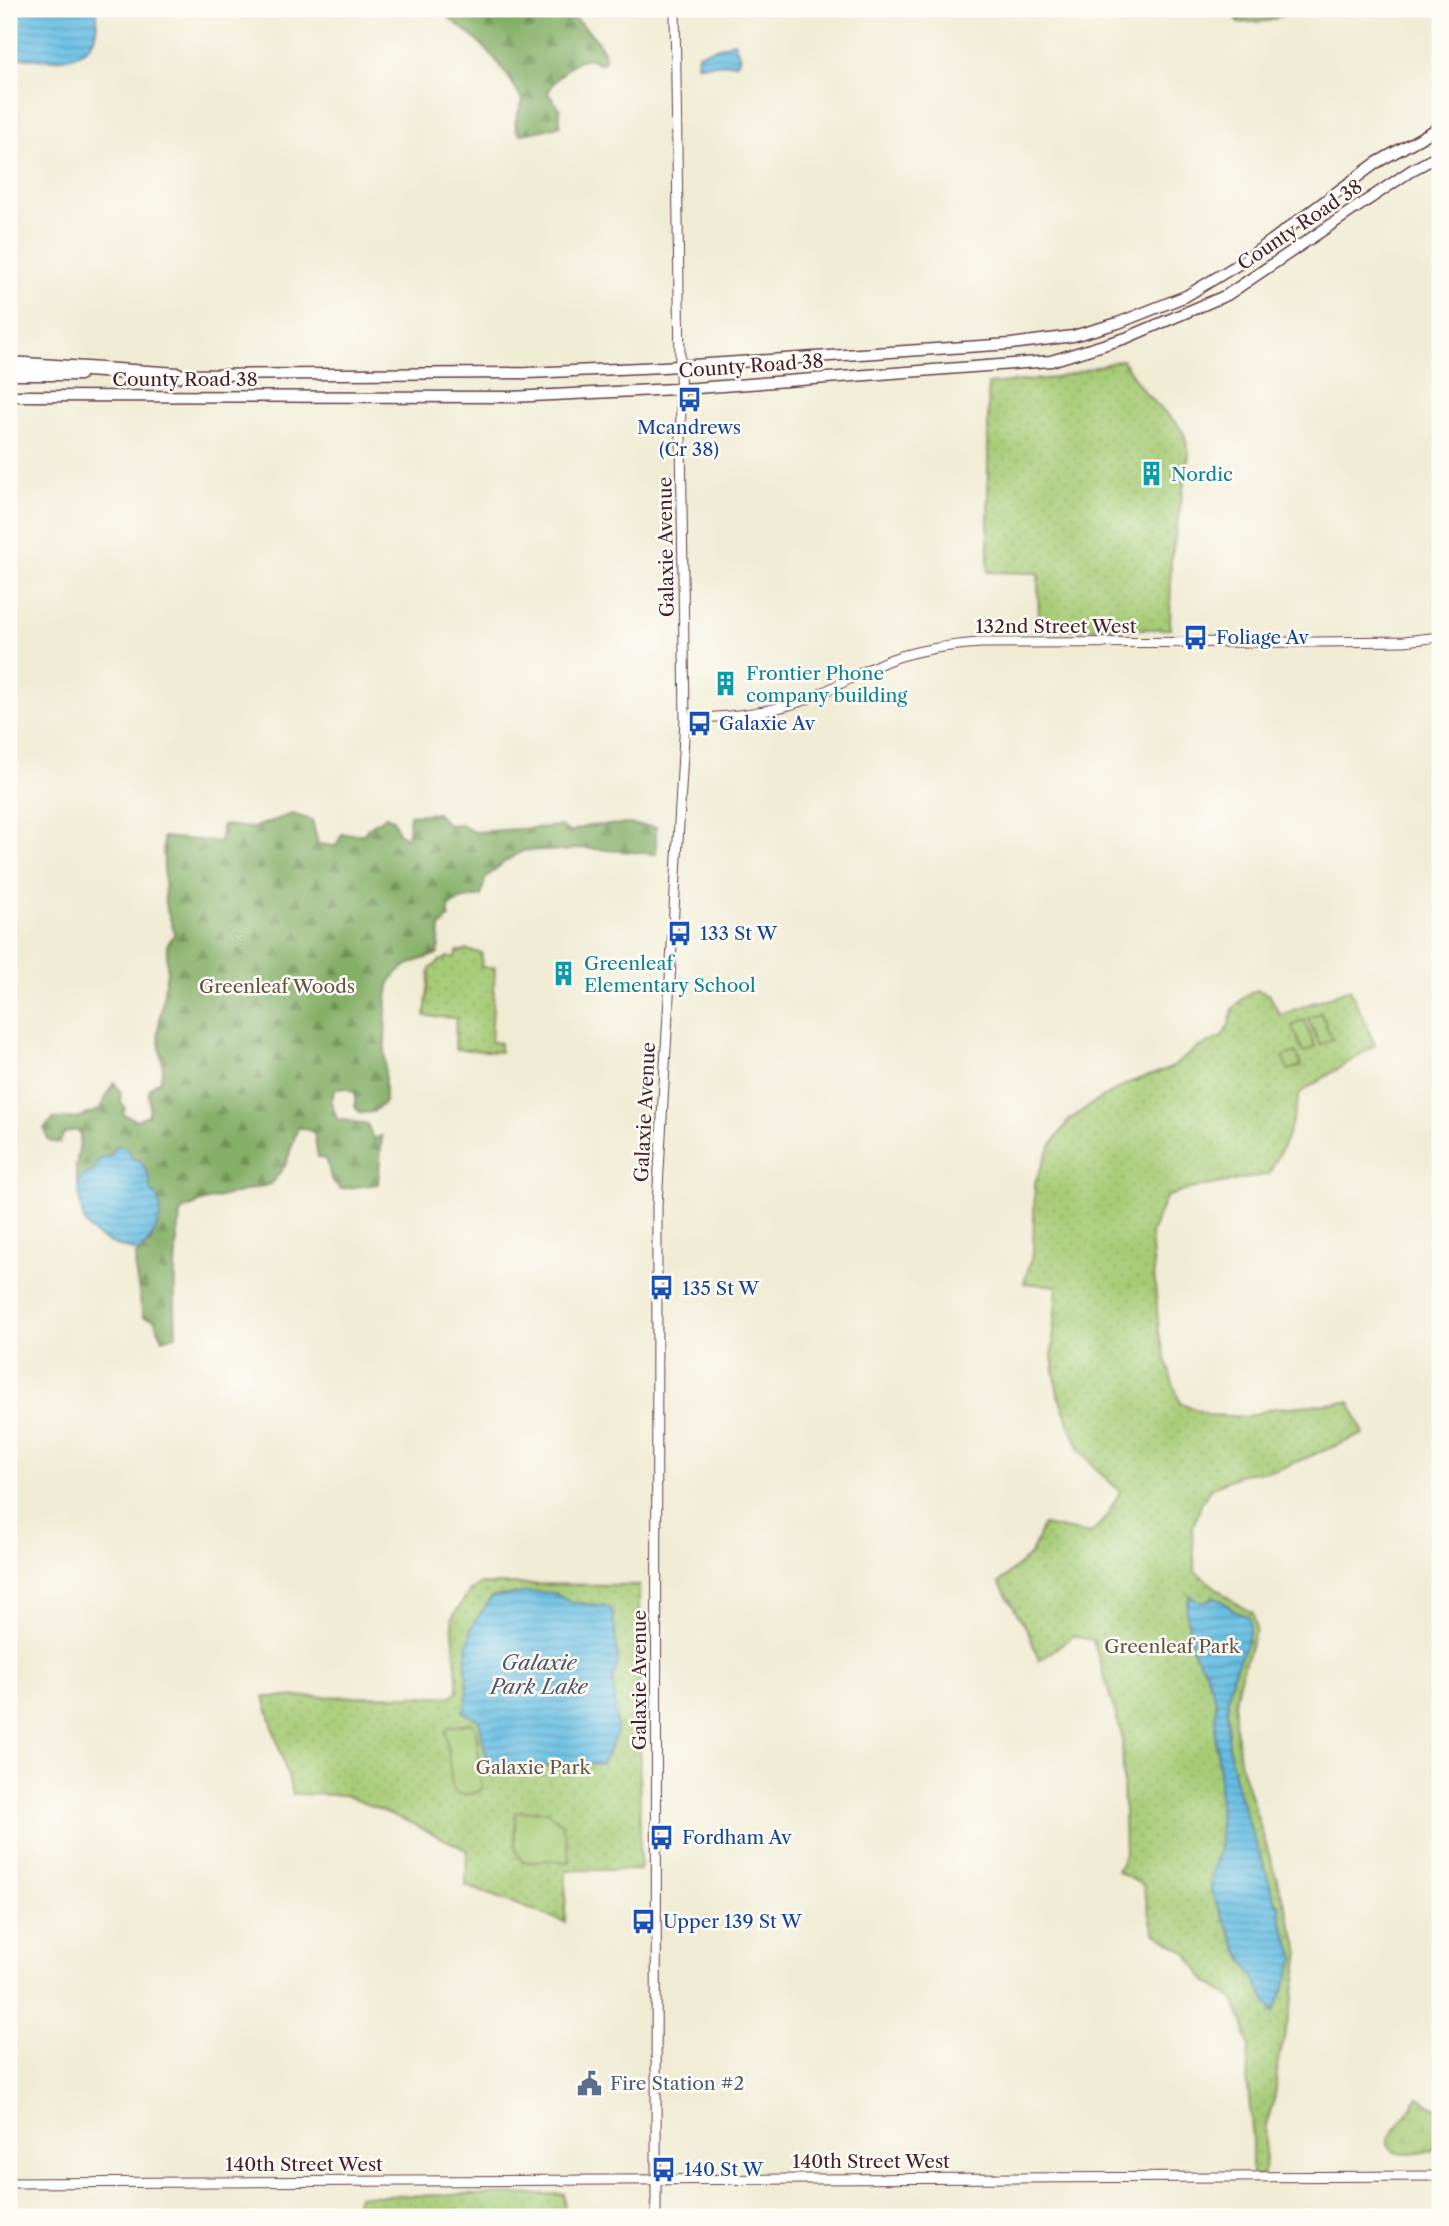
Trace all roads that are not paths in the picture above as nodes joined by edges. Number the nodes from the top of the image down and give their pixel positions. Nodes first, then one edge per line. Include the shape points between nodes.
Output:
1 (675, 9) edge
2 (1440, 127) edge
3 (1440, 155) edge
4 (9, 364) edge
5 (681, 366) junction
6 (9, 375) edge
7 (178, 375) junction
8 (681, 388) junction
9 (9, 396) edge
10 (1440, 637) edge
11 (685, 719) junction
12 (1440, 2176) edge
13 (656, 2179) junction
14 (9, 2183) edge
15 (656, 2217) edge

1 - 5 street, Galaxie Avenue
2 - 5 main road, County Road 38 via 1376,163 1202,287 1118,323 1073,336 1011,345
3 - 8 main road, County Road 38 via 1227,295 1102,347 1051,361
4 - 7 highway
5 - 7 main road, County Road 38 via 527,373
5 - 8 street, Galaxie Avenue
6 - 7 main road, County Road 38
8 - 9 main road, County Road 38 via 511,397
8 - 11 street, Galaxie Avenue
10 - 11 street, 132nd Street West via 950,645 895,658 804,701 768,712
11 - 13 street, Galaxie Avenue via 657,1205
12 - 13 street, 140th Street West
13 - 14 street, 140th Street West
13 - 15 street, Galaxie Avenue

